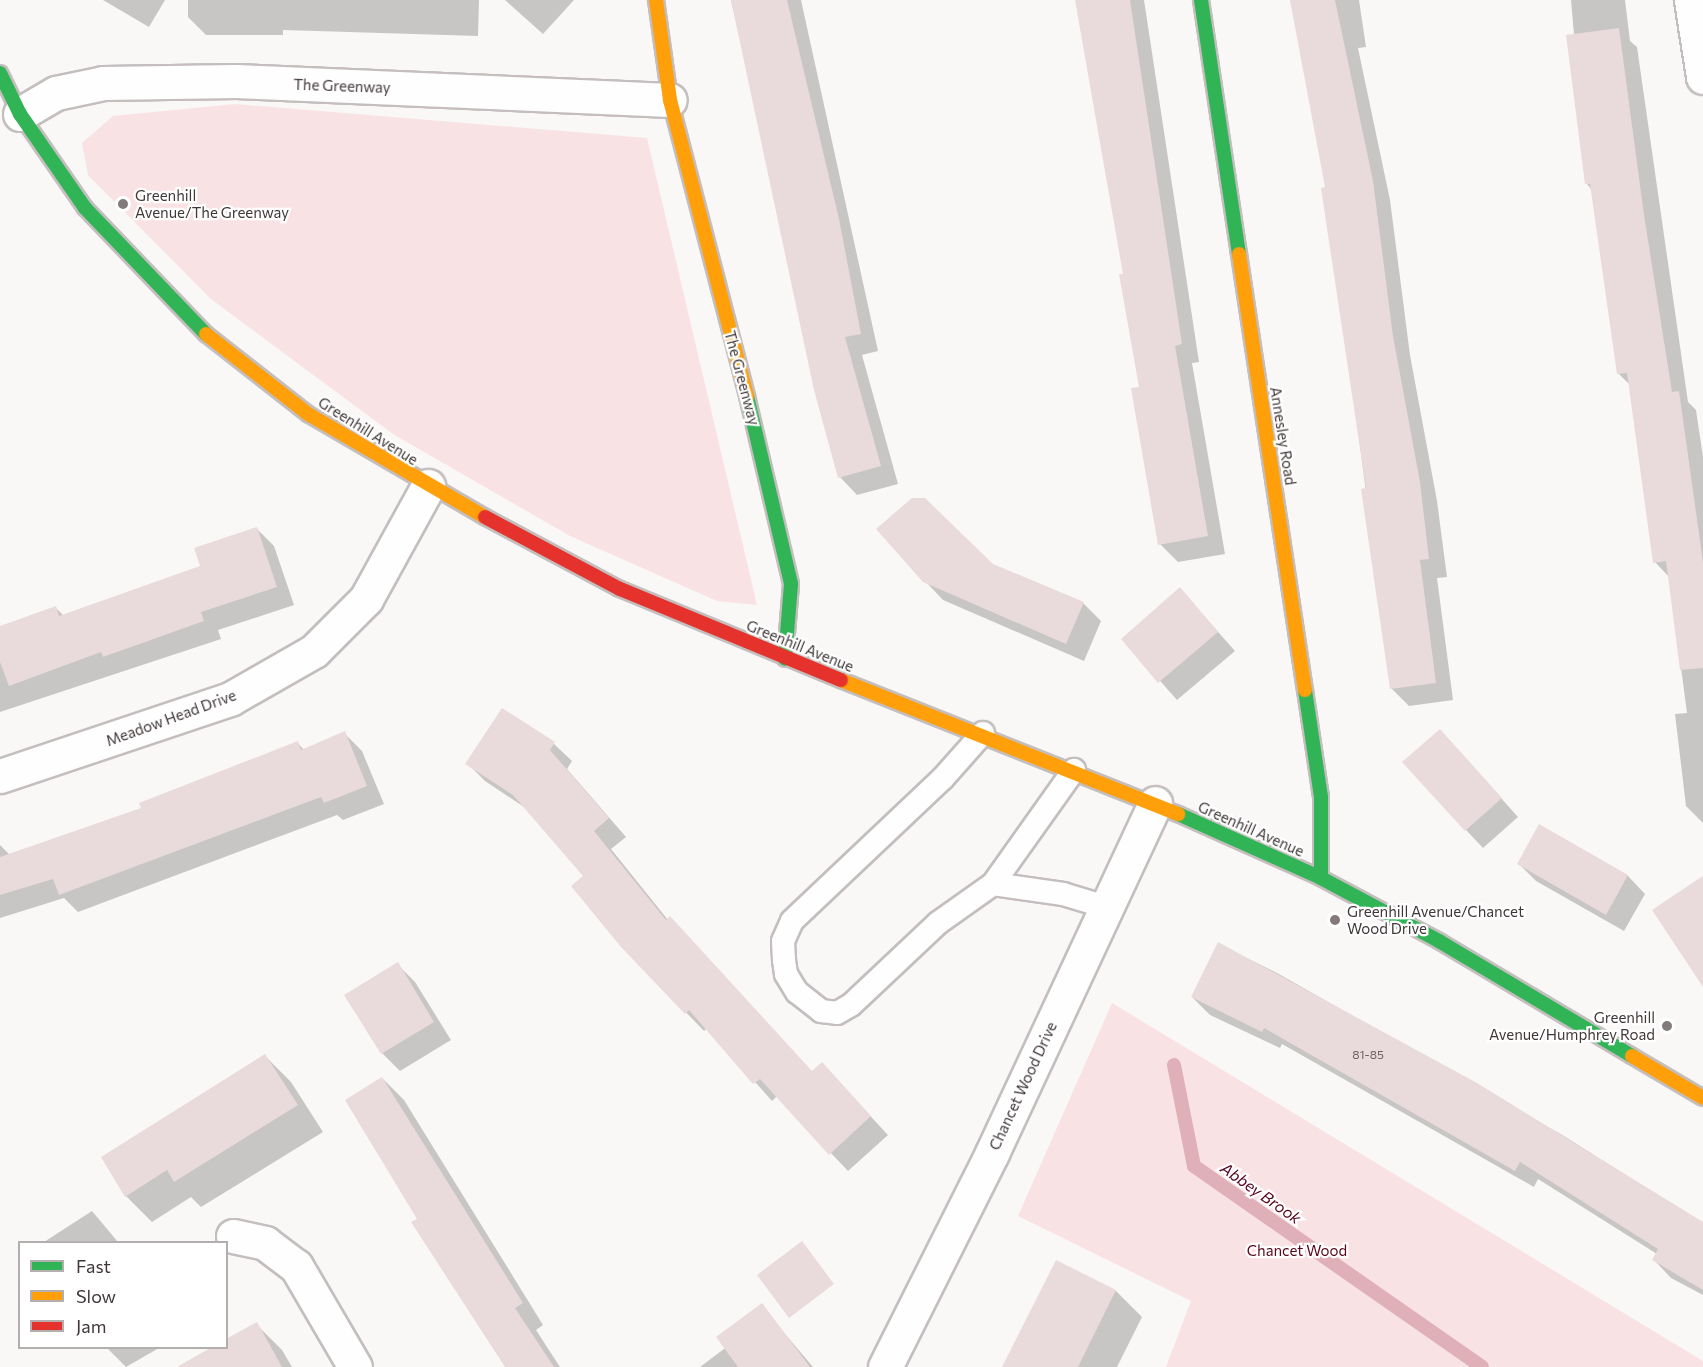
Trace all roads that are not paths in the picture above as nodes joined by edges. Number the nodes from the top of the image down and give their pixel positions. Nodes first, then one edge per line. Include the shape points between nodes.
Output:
1 (656, 0) edge
2 (1201, 0) edge
3 (1691, 0) edge
4 (0, 73) edge
5 (1703, 76) edge
6 (670, 100) junction
7 (20, 114) junction
8 (428, 486) junction
9 (785, 659) junction
10 (983, 733) junction
11 (1074, 770) junction
12 (0, 776) edge
13 (1155, 803) junction
14 (1321, 878) junction
15 (993, 884) junction
16 (1106, 907) junction
17 (1703, 1098) edge
18 (232, 1236) dead end
19 (355, 1367) edge
20 (885, 1367) edge

1 - 6 street, The Greenway
2 - 14 street, Annesley Road via 1321,796
3 - 5 street
4 - 7 street, Greenhill Avenue
6 - 7 street, The Greenway via 236,81 103,83 56,93
6 - 9 street, The Greenway via 777,512 791,584
7 - 8 street, Greenhill Avenue via 85,208 213,341 308,414
8 - 9 street, Greenhill Avenue via 620,589
8 - 12 street, Meadow Head Drive via 366,599 314,651 230,699
9 - 10 street, Greenhill Avenue
10 - 11 street, Greenhill Avenue
10 - 15 lane via 943,778 792,921 783,941 786,974 797,992 820,1011 837,1013 851,1005 945,918
11 - 13 street, Greenhill Avenue
11 - 15 lane
13 - 14 street, Greenhill Avenue
13 - 16 street, Chancet Wood Drive
14 - 17 street, Greenhill Avenue via 1449,947
15 - 16 lane via 1064,894
16 - 20 street, Chancet Wood Drive via 992,1153
18 - 19 street via 265,1243 296,1266

